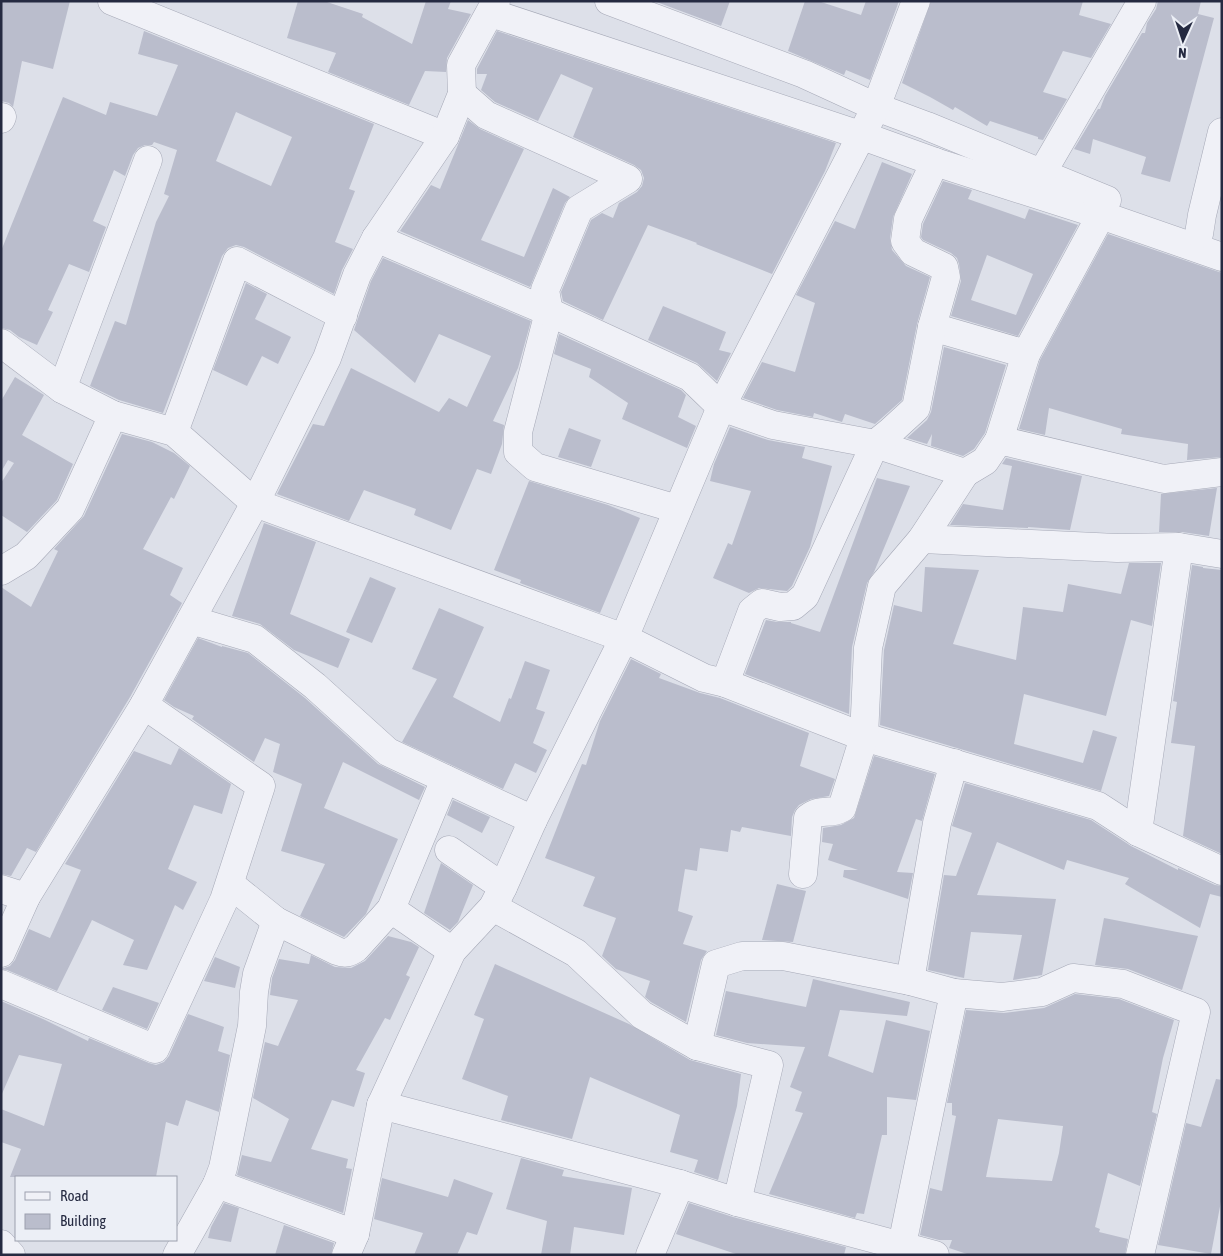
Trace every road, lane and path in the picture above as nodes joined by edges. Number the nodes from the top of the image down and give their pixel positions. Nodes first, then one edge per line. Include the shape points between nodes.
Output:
1 (609, 1) edge
2 (916, 1) edge
3 (1142, 1) edge
4 (118, 2) edge
5 (494, 7) edge
6 (462, 94) junction
7 (876, 107) junction
8 (1222, 132) edge
9 (444, 136) junction
10 (860, 136) junction
11 (148, 160) dead end
12 (935, 162) junction
13 (1042, 173) junction
14 (1099, 206) junction
15 (376, 238) junction
16 (1210, 238) edge
17 (1222, 257) edge
18 (549, 312) junction
19 (342, 316) junction
20 (932, 327) junction
21 (1, 343) edge
22 (1026, 354) junction
23 (62, 389) junction
24 (721, 407) junction
25 (113, 415) junction
26 (174, 432) junction
27 (999, 440) junction
28 (874, 444) junction
29 (1222, 472) edge
30 (965, 473) junction
31 (255, 503) junction
32 (677, 509) junction
33 (922, 539) junction
34 (1179, 546) junction
35 (1222, 554) edge
36 (1, 571) edge
37 (191, 620) junction
38 (624, 638) junction
39 (725, 683) junction
40 (144, 705) junction
41 (864, 738) junction
42 (954, 763) junction
43 (446, 779) junction
44 (533, 820) junction
45 (1138, 832) junction
46 (449, 850) dead end
47 (1222, 871) edge
48 (803, 874) dead end
49 (230, 884) junction
50 (1, 888) edge
51 (498, 897) junction
52 (26, 898) junction
53 (391, 909) junction
54 (276, 921) junction
55 (452, 951) junction
56 (1, 953) edge
57 (910, 981) junction
58 (1, 984) edge
59 (954, 993) junction
60 (697, 1046) junction
61 (381, 1105) junction
62 (217, 1184) junction
63 (680, 1184) junction
64 (737, 1202) junction
65 (1, 1244) edge
66 (902, 1246) junction
67 (349, 1249) edge
68 (11, 1255) edge
69 (177, 1255) edge
70 (650, 1255) edge
71 (935, 1255) edge
72 (1140, 1255) edge

1 - 7 street via 804,74
2 - 7 street
3 - 13 street
4 - 9 street
5 - 6 street via 461,65
5 - 10 street
6 - 9 street
6 - 18 street via 486,115 628,179 579,209 545,290
7 - 10 street
7 - 13 street
8 - 16 street via 1202,215
9 - 15 street
10 - 12 street
10 - 24 street
11 - 23 street
12 - 14 street
12 - 20 street via 908,219 905,240 913,252 944,267 946,277
13 - 14 street
14 - 16 street
14 - 17 street
14 - 22 street
15 - 18 street
15 - 19 street via 356,275
18 - 24 street via 690,377
18 - 32 street via 518,432 518,452 535,467
19 - 26 street via 237,261
19 - 31 street via 327,358
20 - 22 street
20 - 28 street via 916,408
21 - 23 street
22 - 27 street
23 - 25 street
24 - 28 street via 772,425
24 - 32 street
25 - 26 street
25 - 36 street via 70,509 26,556
26 - 31 street
27 - 29 street via 1164,479
27 - 30 street via 985,461
28 - 30 street
28 - 39 street via 805,596 793,606 762,603 752,611
30 - 33 street
31 - 37 street
31 - 38 street
32 - 38 street
33 - 34 street via 1117,548
33 - 41 street via 882,586 868,648
34 - 35 street
34 - 45 street
37 - 40 street
37 - 43 street via 255,639 315,686 388,752
38 - 39 street via 704,678
38 - 44 street
39 - 41 street
40 - 49 street via 261,786
40 - 52 street
41 - 42 street
41 - 48 street via 842,808 836,812 816,812 808,818
42 - 45 street via 1098,806
42 - 57 street via 937,823
43 - 44 street
43 - 53 street
44 - 51 street
45 - 47 street
46 - 51 street
49 - 54 street
49 - 58 street via 155,1048
50 - 52 street
51 - 55 street
51 - 60 street via 576,953 642,1015
52 - 56 street
53 - 54 street via 356,948 343,953
53 - 55 street
54 - 62 street via 257,974 252,1026
55 - 61 street
57 - 59 street
57 - 60 street via 783,956 742,956 716,964
59 - 66 street
59 - 72 street via 1002,997 1042,992 1073,978 1123,984 1196,1012
60 - 64 street via 769,1065
61 - 63 street
61 - 67 street
62 - 67 street
62 - 69 street
63 - 64 street
63 - 70 street
64 - 66 street
65 - 68 street
66 - 71 street

